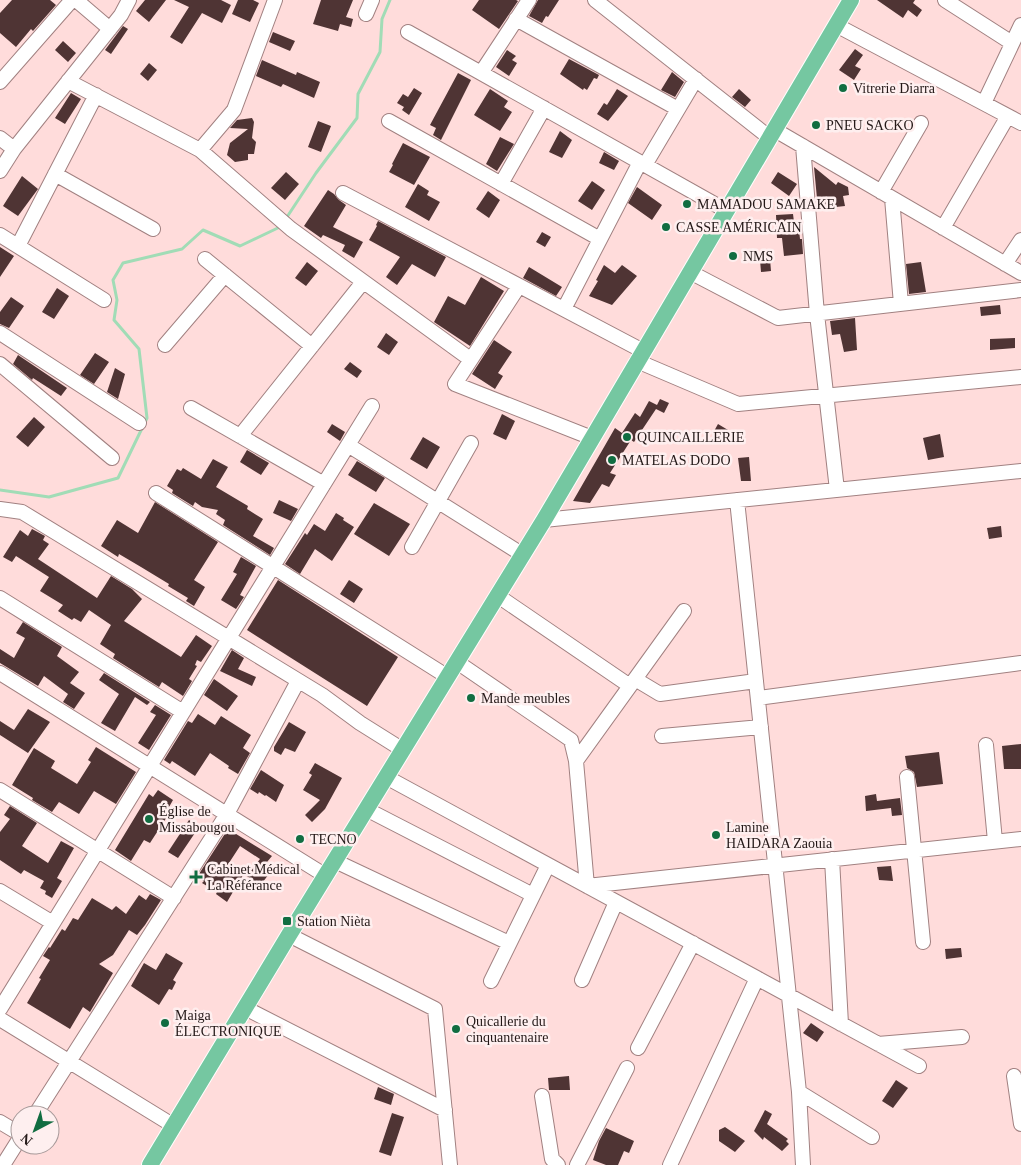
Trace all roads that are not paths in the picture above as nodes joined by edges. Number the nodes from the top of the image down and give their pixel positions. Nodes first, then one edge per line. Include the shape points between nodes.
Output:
1 (72, 0) edge
2 (76, 0) edge
3 (129, 0) edge
4 (372, 0) edge
5 (529, 0) edge
6 (595, 0) edge
7 (851, 0) edge
8 (945, 0) edge
9 (274, 1) edge
10 (366, 14) dead end
11 (516, 19) junction
12 (836, 25) junction
13 (1021, 26) edge
14 (110, 29) junction
15 (408, 32) dead end
16 (1012, 43) junction
17 (481, 73) junction
18 (696, 79) junction
19 (68, 81) junction
20 (0, 82) edge
21 (96, 95) junction
22 (984, 103) junction
23 (544, 108) junction
24 (678, 109) junction
25 (1008, 116) junction
26 (389, 121) dead end
27 (921, 123) dead end
28 (1021, 123) edge
29 (773, 134) junction
30 (0, 138) edge
31 (803, 146) junction
32 (14, 149) junction
33 (200, 150) junction
34 (642, 163) junction
35 (0, 172) edge
36 (55, 174) junction
37 (501, 184) junction
38 (343, 192) dead end
39 (886, 195) junction
40 (727, 211) junction
41 (943, 228) junction
42 (153, 229) dead end
43 (0, 234) edge
44 (600, 239) junction
45 (1021, 240) edge
46 (18, 246) junction
47 (205, 259) dead end
48 (1005, 264) junction
49 (690, 272) junction
50 (225, 274) junction
51 (1021, 274) edge
52 (364, 282) junction
53 (519, 286) junction
54 (1021, 290) edge
55 (104, 300) dead end
56 (901, 304) junction
57 (564, 309) junction
58 (817, 314) junction
59 (0, 333) edge
60 (165, 345) dead end
61 (312, 346) junction
62 (640, 356) junction
63 (470, 359) junction
64 (0, 364) edge
65 (1021, 377) edge
66 (828, 395) junction
67 (372, 406) dead end
68 (191, 408) dead end
69 (139, 423) dead end
70 (240, 436) junction
71 (592, 438) junction
72 (471, 443) dead end
73 (348, 445) junction
74 (112, 458) dead end
75 (1021, 470) edge
76 (324, 484) junction
77 (837, 490) junction
78 (156, 493) dead end
79 (737, 500) junction
80 (438, 502) junction
81 (0, 509) edge
82 (544, 520) junction
83 (412, 547) dead end
84 (523, 555) junction
85 (273, 567) junction
86 (498, 596) junction
87 (0, 598) edge
88 (684, 611) dead end
89 (229, 638) junction
90 (457, 662) junction
91 (1021, 663) edge
92 (0, 674) edge
93 (448, 677) junction
94 (298, 681) junction
95 (756, 681) junction
96 (632, 683) junction
97 (758, 698) junction
98 (183, 712) junction
99 (761, 726) junction
100 (662, 736) dead end
101 (986, 745) dead end
102 (403, 750) junction
103 (576, 761) junction
104 (150, 766) junction
105 (386, 777) junction
106 (907, 777) dead end
107 (2, 795) edge
108 (366, 809) junction
109 (227, 814) junction
110 (1021, 838) edge
111 (995, 841) junction
112 (98, 850) junction
113 (914, 850) junction
114 (832, 859) junction
115 (336, 861) junction
116 (548, 865) junction
117 (775, 866) junction
118 (326, 876) junction
119 (587, 886) junction
120 (0, 890) edge
121 (534, 896) junction
122 (174, 898) junction
123 (616, 902) junction
124 (53, 923) junction
125 (289, 935) junction
126 (923, 942) dead end
127 (509, 943) junction
128 (693, 943) junction
129 (757, 978) junction
130 (582, 980) dead end
131 (490, 981) dead end
132 (789, 996) junction
133 (245, 1008) junction
134 (0, 1009) edge
135 (0, 1018) edge
136 (841, 1024) junction
137 (962, 1037) dead end
138 (877, 1044) junction
139 (638, 1048) dead end
140 (69, 1061) junction
141 (919, 1066) dead end
142 (627, 1068) dead end
143 (1014, 1076) dead end
144 (799, 1092) junction
145 (542, 1096) dead end
146 (41, 1105) edge
147 (445, 1110) junction
148 (1021, 1124) edge
149 (174, 1126) junction
150 (872, 1137) dead end
151 (10, 1154) edge
152 (3, 1165) edge
153 (150, 1165) edge
154 (450, 1165) edge
155 (558, 1165) edge
156 (577, 1165) edge
157 (670, 1165) edge
158 (803, 1165) edge

1 - 20 street
2 - 14 street
3 - 14 street
4 - 10 street
5 - 11 street
6 - 18 street
7 - 12 main road
8 - 16 street
9 - 33 street via 234,110
11 - 17 street
11 - 24 street
12 - 22 street
12 - 29 main road
13 - 16 street
14 - 19 street
15 - 17 street
16 - 22 street
17 - 23 street
18 - 24 street
18 - 29 street
19 - 21 street
19 - 32 street
21 - 33 street
21 - 36 street
22 - 25 street
23 - 34 street
23 - 37 street
24 - 34 street
25 - 28 street
25 - 41 street
26 - 37 street
27 - 39 street
29 - 31 street
29 - 40 main road
30 - 32 street
31 - 39 street
31 - 58 street
32 - 35 street
33 - 52 street via 291,229
34 - 40 street
34 - 44 street
36 - 42 street
36 - 46 street
37 - 44 street
38 - 53 street
39 - 41 street
39 - 56 street
40 - 49 main road
41 - 48 street
43 - 46 street
44 - 57 street
45 - 48 street
46 - 55 street
47 - 50 street
48 - 51 street
49 - 58 street via 778,318
49 - 62 main road
50 - 60 street
50 - 61 street
52 - 61 street
52 - 63 street
53 - 57 street
53 - 63 street
54 - 56 street
56 - 58 street
57 - 62 street
58 - 66 street
59 - 69 street
61 - 70 street
62 - 66 street via 738,404
62 - 71 main road
63 - 71 street via 454,384
64 - 74 street
65 - 66 street
66 - 77 street
67 - 73 street
68 - 70 street
70 - 76 street
71 - 82 main road
72 - 80 street
73 - 76 street
73 - 80 street
75 - 77 street
76 - 85 street
77 - 79 street
78 - 85 street
79 - 82 street
79 - 95 street
80 - 83 street
80 - 84 street
81 - 89 street via 22,512
82 - 84 main road
84 - 86 main road
85 - 89 street
85 - 93 street
86 - 90 main road
86 - 96 street
87 - 98 street
88 - 96 street
89 - 94 street
89 - 98 street
90 - 93 main road
90 - 103 street via 571,740
91 - 97 street
92 - 104 street
93 - 102 main road
94 - 102 street
94 - 109 street
95 - 96 street via 660,694
95 - 97 street
96 - 103 street
97 - 99 street
98 - 104 street
99 - 100 street
99 - 117 street
101 - 111 street
102 - 105 main road
103 - 119 street
104 - 109 street
104 - 112 street
105 - 108 main road
105 - 116 street
106 - 113 street
107 - 112 street
108 - 115 main road
108 - 121 street
109 - 118 street
109 - 122 street
110 - 111 street
111 - 113 street
112 - 122 street
112 - 124 street
113 - 114 street
113 - 126 street
114 - 117 street
114 - 136 street
115 - 118 main road
115 - 127 street
116 - 119 street
116 - 121 street
117 - 119 street
117 - 132 street
118 - 125 main road
119 - 123 street
120 - 124 street
121 - 127 street
122 - 140 street
123 - 128 street
123 - 130 street
124 - 134 street
125 - 133 main road
125 - 147 street via 435,1009
127 - 131 street
128 - 129 street
128 - 139 street
129 - 132 street
129 - 157 street
132 - 136 street
132 - 144 street
133 - 147 street
133 - 149 main road
135 - 140 street
136 - 138 street
137 - 138 street
138 - 141 street
140 - 146 street
140 - 149 street
142 - 156 street
143 - 148 street
144 - 150 street
144 - 158 street
145 - 155 street via 552,1159
147 - 154 street
149 - 153 main road
151 - 152 street

